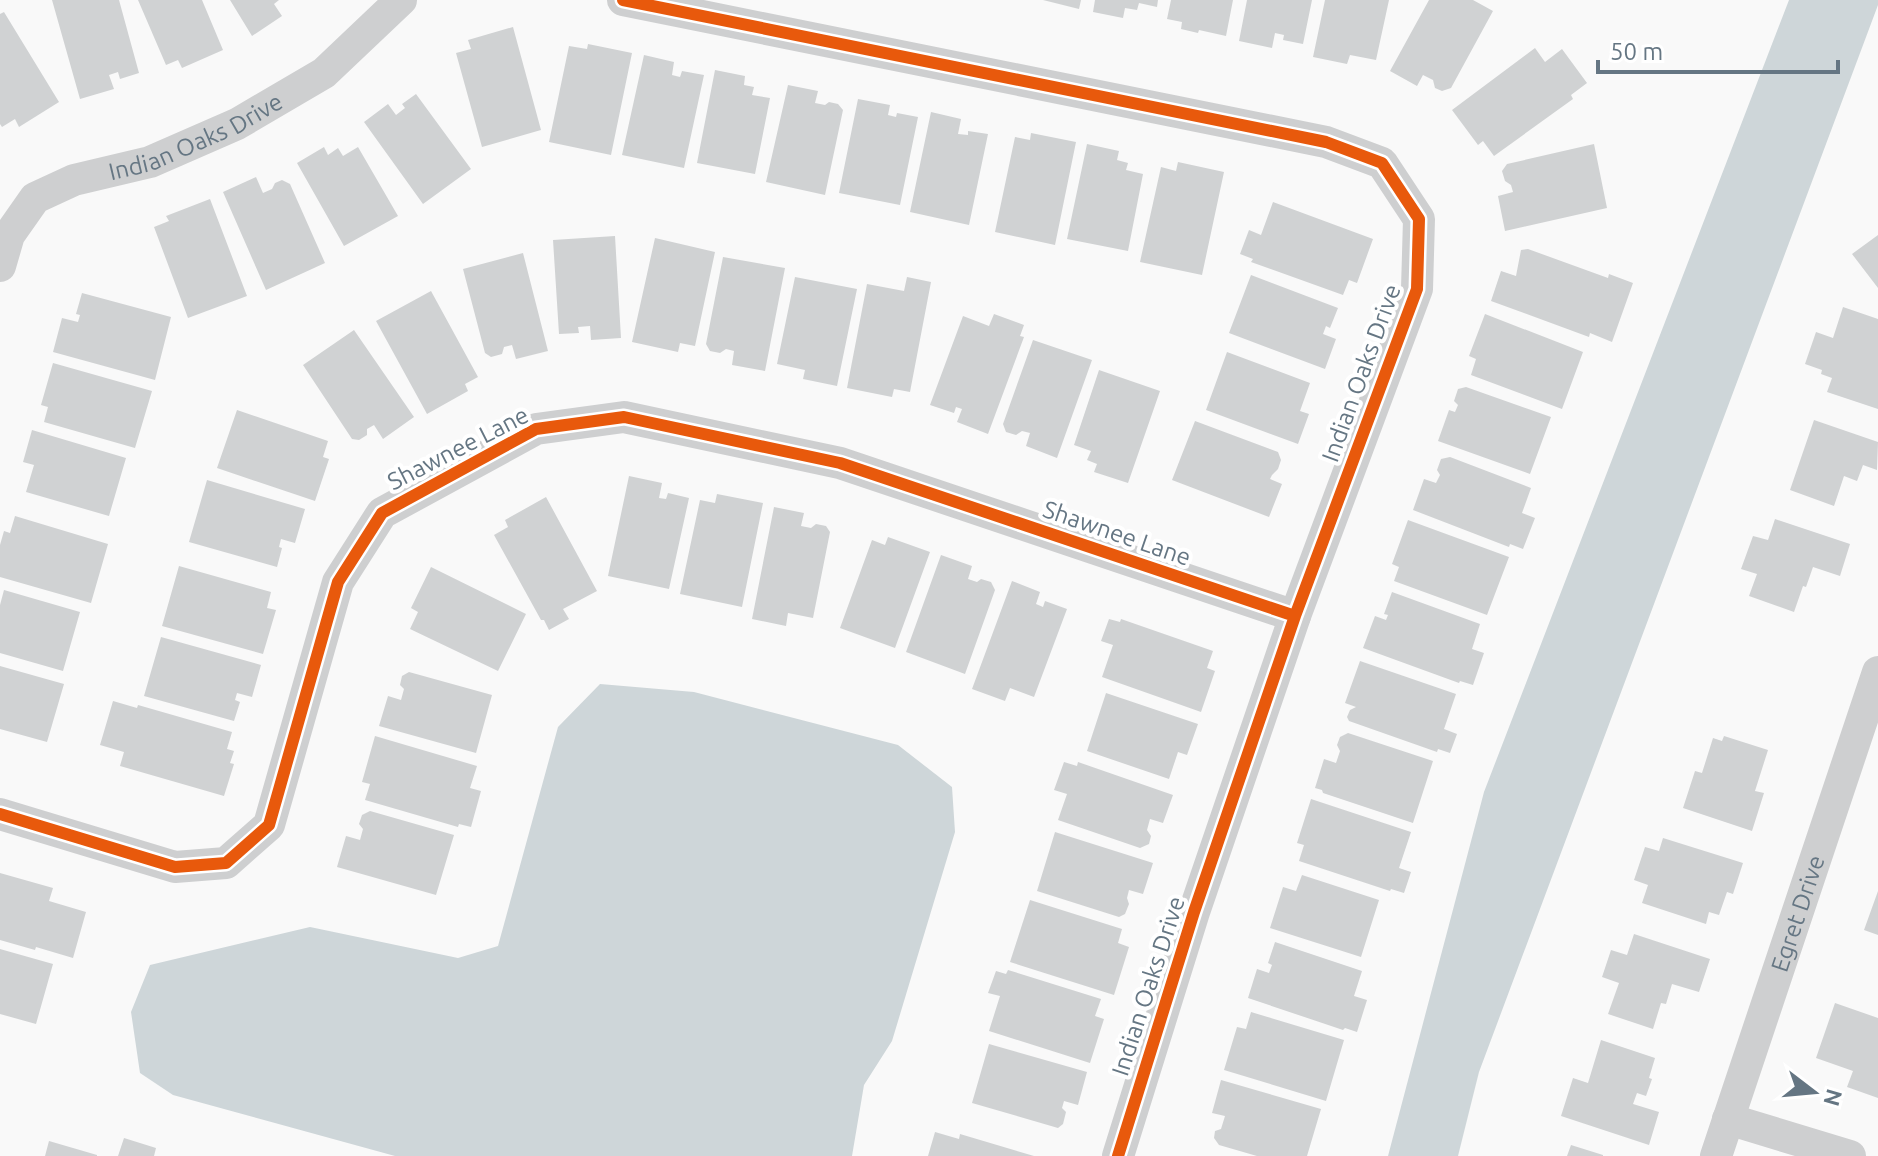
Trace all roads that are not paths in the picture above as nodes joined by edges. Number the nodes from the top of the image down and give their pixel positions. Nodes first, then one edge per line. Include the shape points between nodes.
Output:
1 (401, 0) edge
2 (623, 0) edge
3 (0, 266) edge
4 (1295, 616) junction
5 (1878, 672) edge
6 (0, 814) edge
7 (1728, 1119) junction
8 (1118, 1156) edge
9 (1716, 1156) edge
10 (1850, 1156) edge

1 - 3 street, Indian Oaks Drive via 324,73 237,124 150,162 74,180 35,198 9,235
2 - 4 street, Indian Oaks Drive via 1326,142 1382,163 1419,219 1417,289
4 - 6 street, Shawnee Lane via 840,463 624,417 536,429 382,513 338,582 269,825 226,863 175,867
4 - 8 street, Indian Oaks Drive
5 - 7 street, Egret Drive
7 - 9 street, Egret Drive
7 - 10 street

